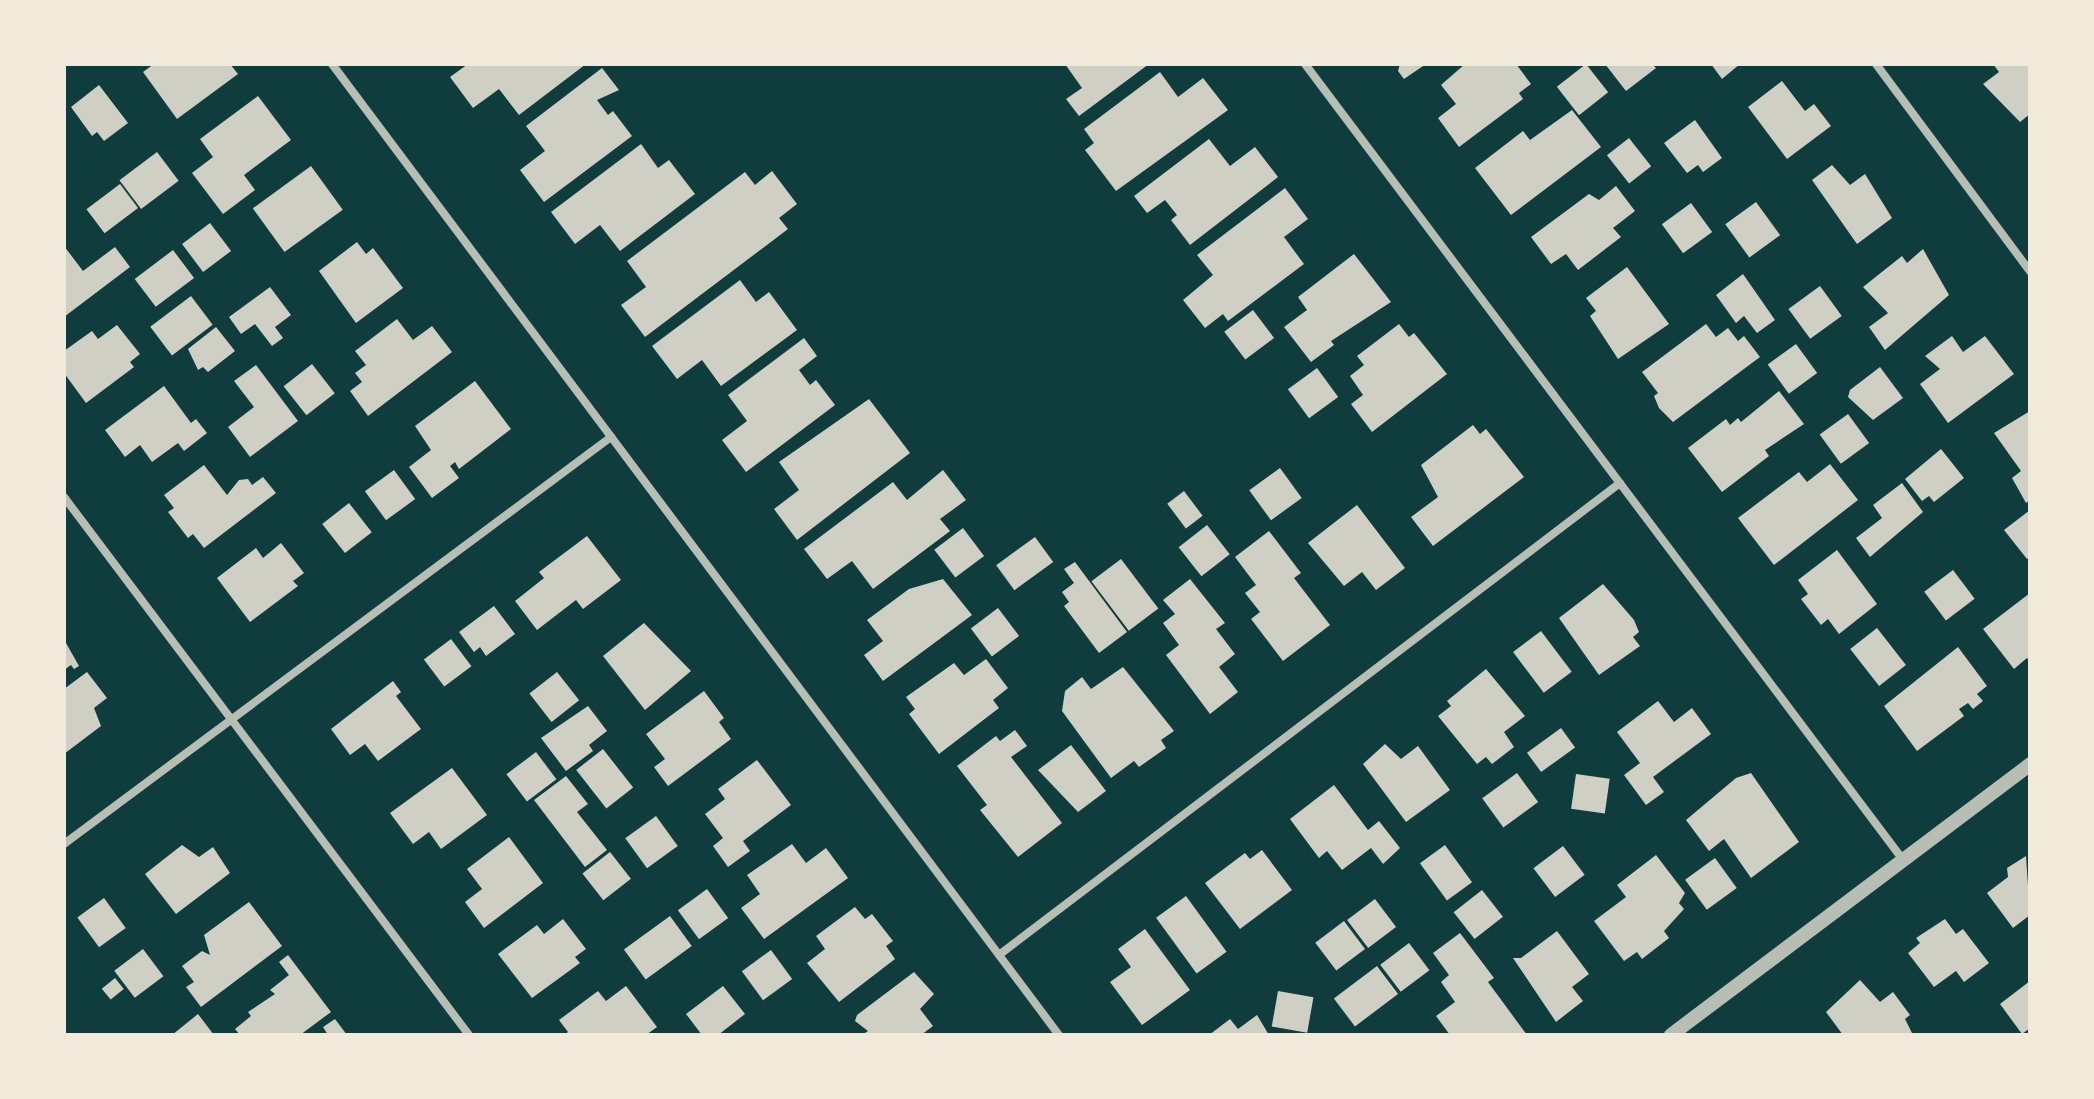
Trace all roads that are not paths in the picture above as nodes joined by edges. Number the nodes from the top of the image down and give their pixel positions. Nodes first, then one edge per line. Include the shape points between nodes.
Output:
1 (332, 64) edge
2 (1305, 64) edge
3 (1876, 64) edge
4 (2030, 271) edge
5 (611, 437) junction
6 (1620, 483) junction
7 (64, 497) edge
8 (231, 719) junction
9 (2030, 764) edge
10 (64, 844) edge
11 (1903, 860) junction
12 (999, 955) junction
13 (469, 1035) edge
14 (1059, 1035) edge
15 (1671, 1035) edge

1 - 5 street
2 - 6 street
3 - 4 street
5 - 8 street
5 - 12 street
6 - 11 street
6 - 12 street
7 - 8 street
8 - 10 street
8 - 13 street
9 - 11 street
11 - 15 street
12 - 14 street

